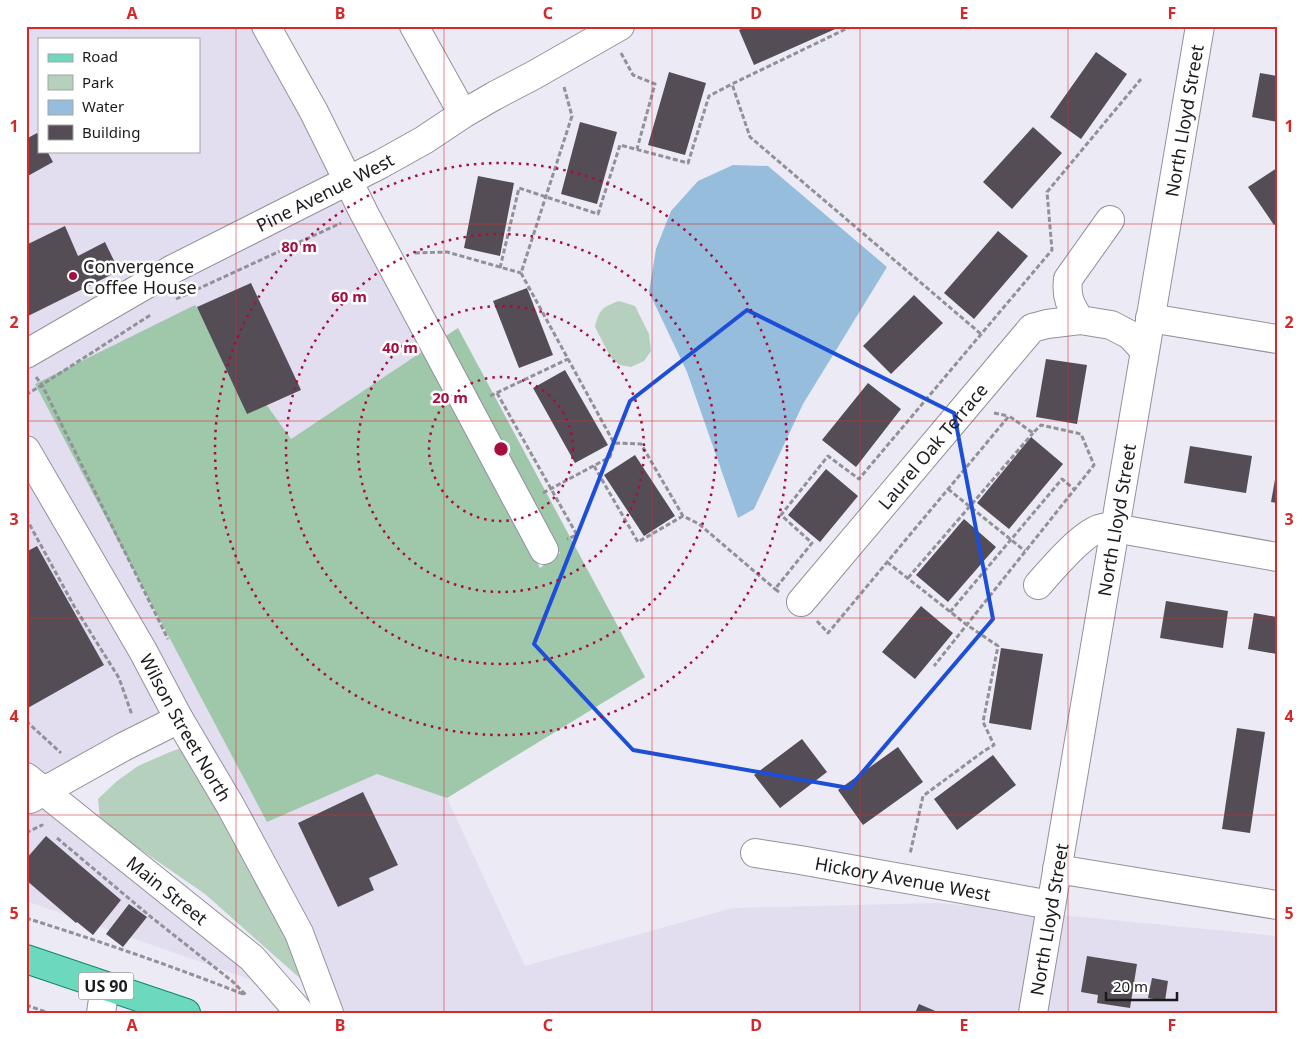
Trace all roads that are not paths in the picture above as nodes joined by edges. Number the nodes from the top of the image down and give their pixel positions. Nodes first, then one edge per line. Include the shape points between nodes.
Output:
1 (266, 26) edge
2 (414, 26) edge
3 (1200, 26) edge
4 (615, 29) edge
5 (464, 114) junction
6 (347, 181) junction
7 (1110, 220) dead end
8 (1150, 318) junction
9 (1080, 320) junction
10 (1277, 339) edge
11 (1144, 350) junction
12 (29, 362) edge
13 (26, 450) edge
14 (1114, 528) junction
15 (544, 550) road end
16 (1277, 557) edge
17 (1038, 584) dead end
18 (801, 602) dead end
19 (179, 719) junction
20 (32, 790) edge
21 (754, 853) dead end
22 (1064, 870) junction
23 (1051, 905) junction
24 (1277, 905) edge
25 (26, 959) edge
26 (105, 986) junction
27 (101, 1013) edge
28 (186, 1013) edge
29 (300, 1013) edge
30 (329, 1013) edge
31 (1033, 1013) edge

1 - 6 street via 314,112
2 - 5 street
3 - 8 street, North Lloyd Street
4 - 5 street, Pine Avenue West
5 - 6 street, Pine Avenue West via 424,140
6 - 12 street, Pine Avenue West via 171,270
6 - 15 street
7 - 9 street via 1068,279 1070,306
8 - 10 street
8 - 11 street, North Lloyd Street
9 - 11 street, Laurel Oak Terrace via 1111,325 1130,335
9 - 18 street, Laurel Oak Terrace via 1032,328
11 - 14 street, North Lloyd Street
13 - 19 street, Wilson Street North
14 - 16 street
14 - 17 street via 1102,528 1085,536
14 - 22 street, North Lloyd Street
19 - 20 street
19 - 30 street, Wilson Street North via 300,933
20 - 29 street, Main Street via 252,958
21 - 23 street, Hickory Avenue West
22 - 23 street, North Lloyd Street
22 - 24 street
23 - 31 street, North Lloyd Street
25 - 26 main road, US 90
26 - 27 street
26 - 28 main road, US 90

